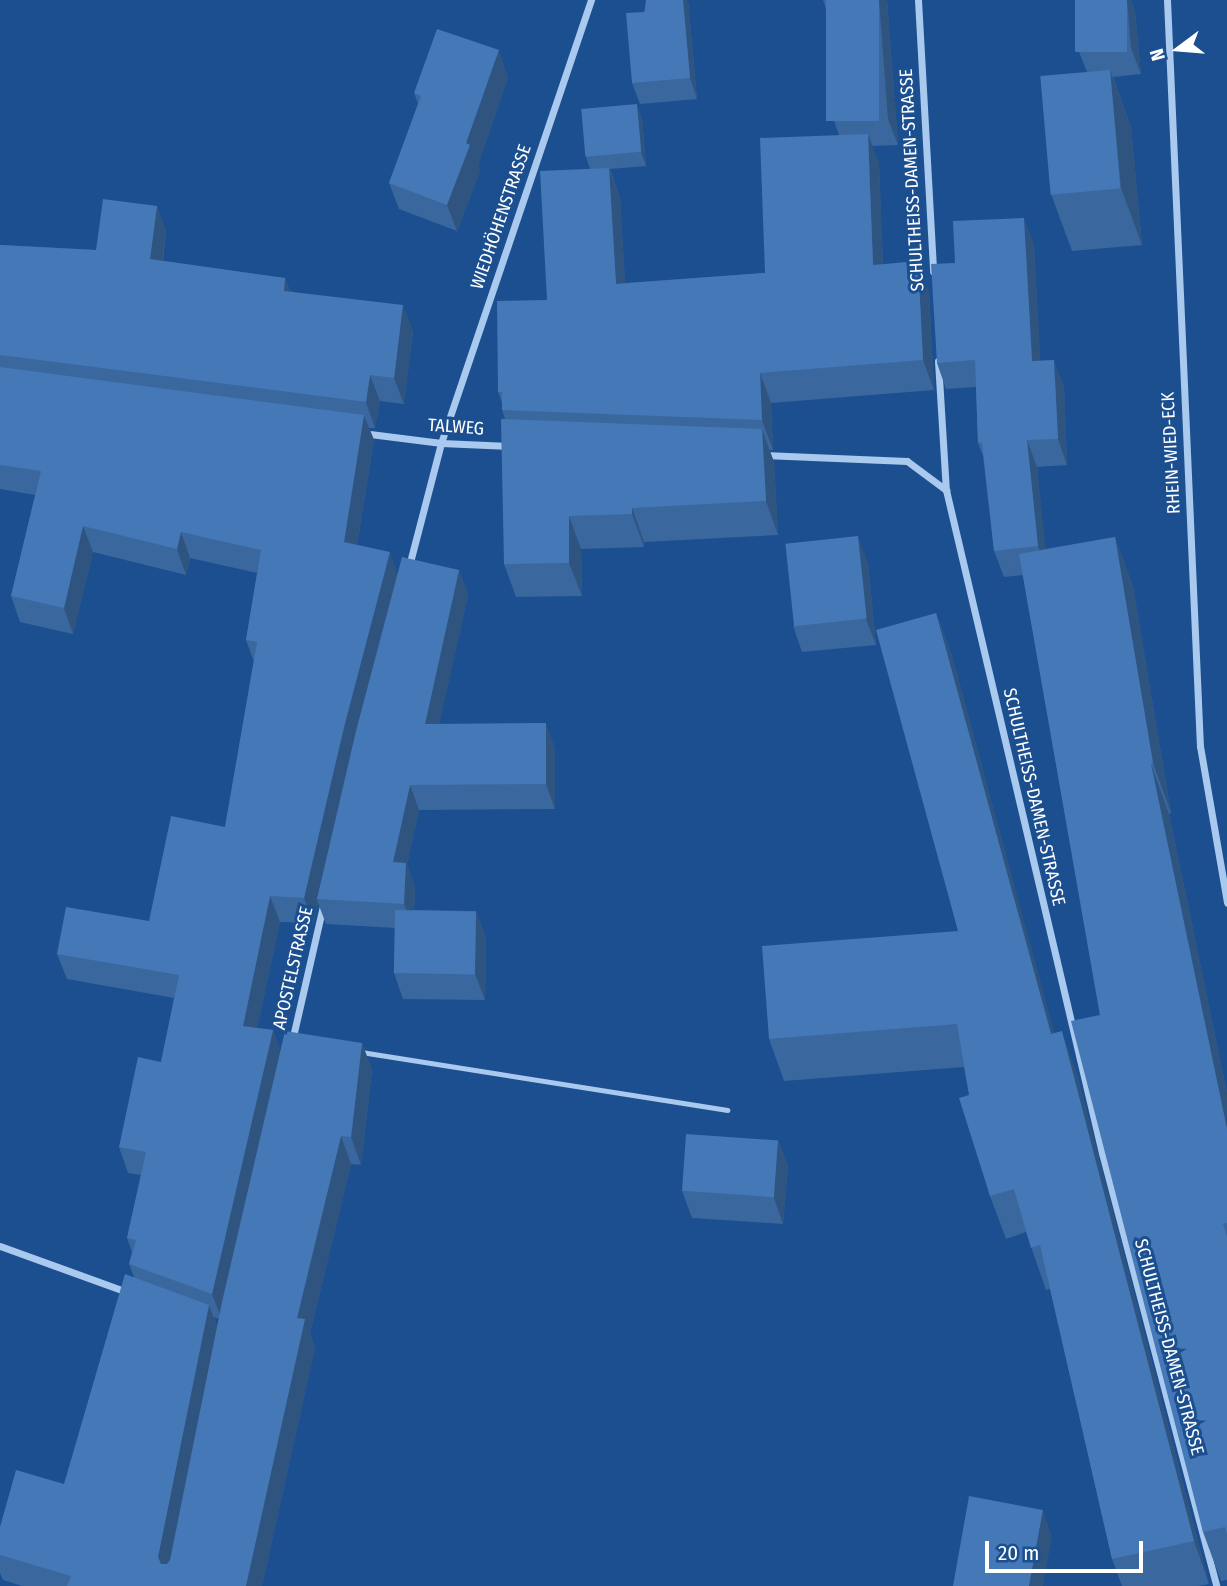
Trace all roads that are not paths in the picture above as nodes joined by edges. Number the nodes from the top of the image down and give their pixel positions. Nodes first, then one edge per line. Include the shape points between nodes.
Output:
1 (591, 0) edge
2 (918, 0) edge
3 (1167, 0) edge
4 (934, 286) edge
5 (938, 354) edge
6 (359, 433) edge
7 (441, 443) junction
8 (524, 446) edge
9 (757, 455) edge
10 (946, 490) junction
11 (405, 578) edge
12 (325, 898) edge
13 (1227, 903) edge
14 (292, 1041) junction
15 (306, 1044) edge
16 (346, 1050) edge
17 (289, 1055) edge
18 (727, 1110) dead end
19 (0, 1246) edge
20 (138, 1296) edge
21 (1216, 1586) edge

1 - 7 street, WIEDHÖHENSTRASSE
2 - 4 street, SCHULTHEISS-DAMEN-STRASSE
3 - 13 street, RHEIN-WIED-ECK via 1200,746
5 - 10 street, SCHULTHEISS-DAMEN-STRASSE
6 - 7 street, TALWEG
7 - 8 street, TALWEG
7 - 11 street
9 - 10 street via 908,461
10 - 21 street, SCHULTHEISS-DAMEN-STRASSE via 1101,1153
12 - 14 street, APOSTELSTRASSE
14 - 15 lane
14 - 17 street, APOSTELSTRASSE
16 - 18 lane
19 - 20 street

